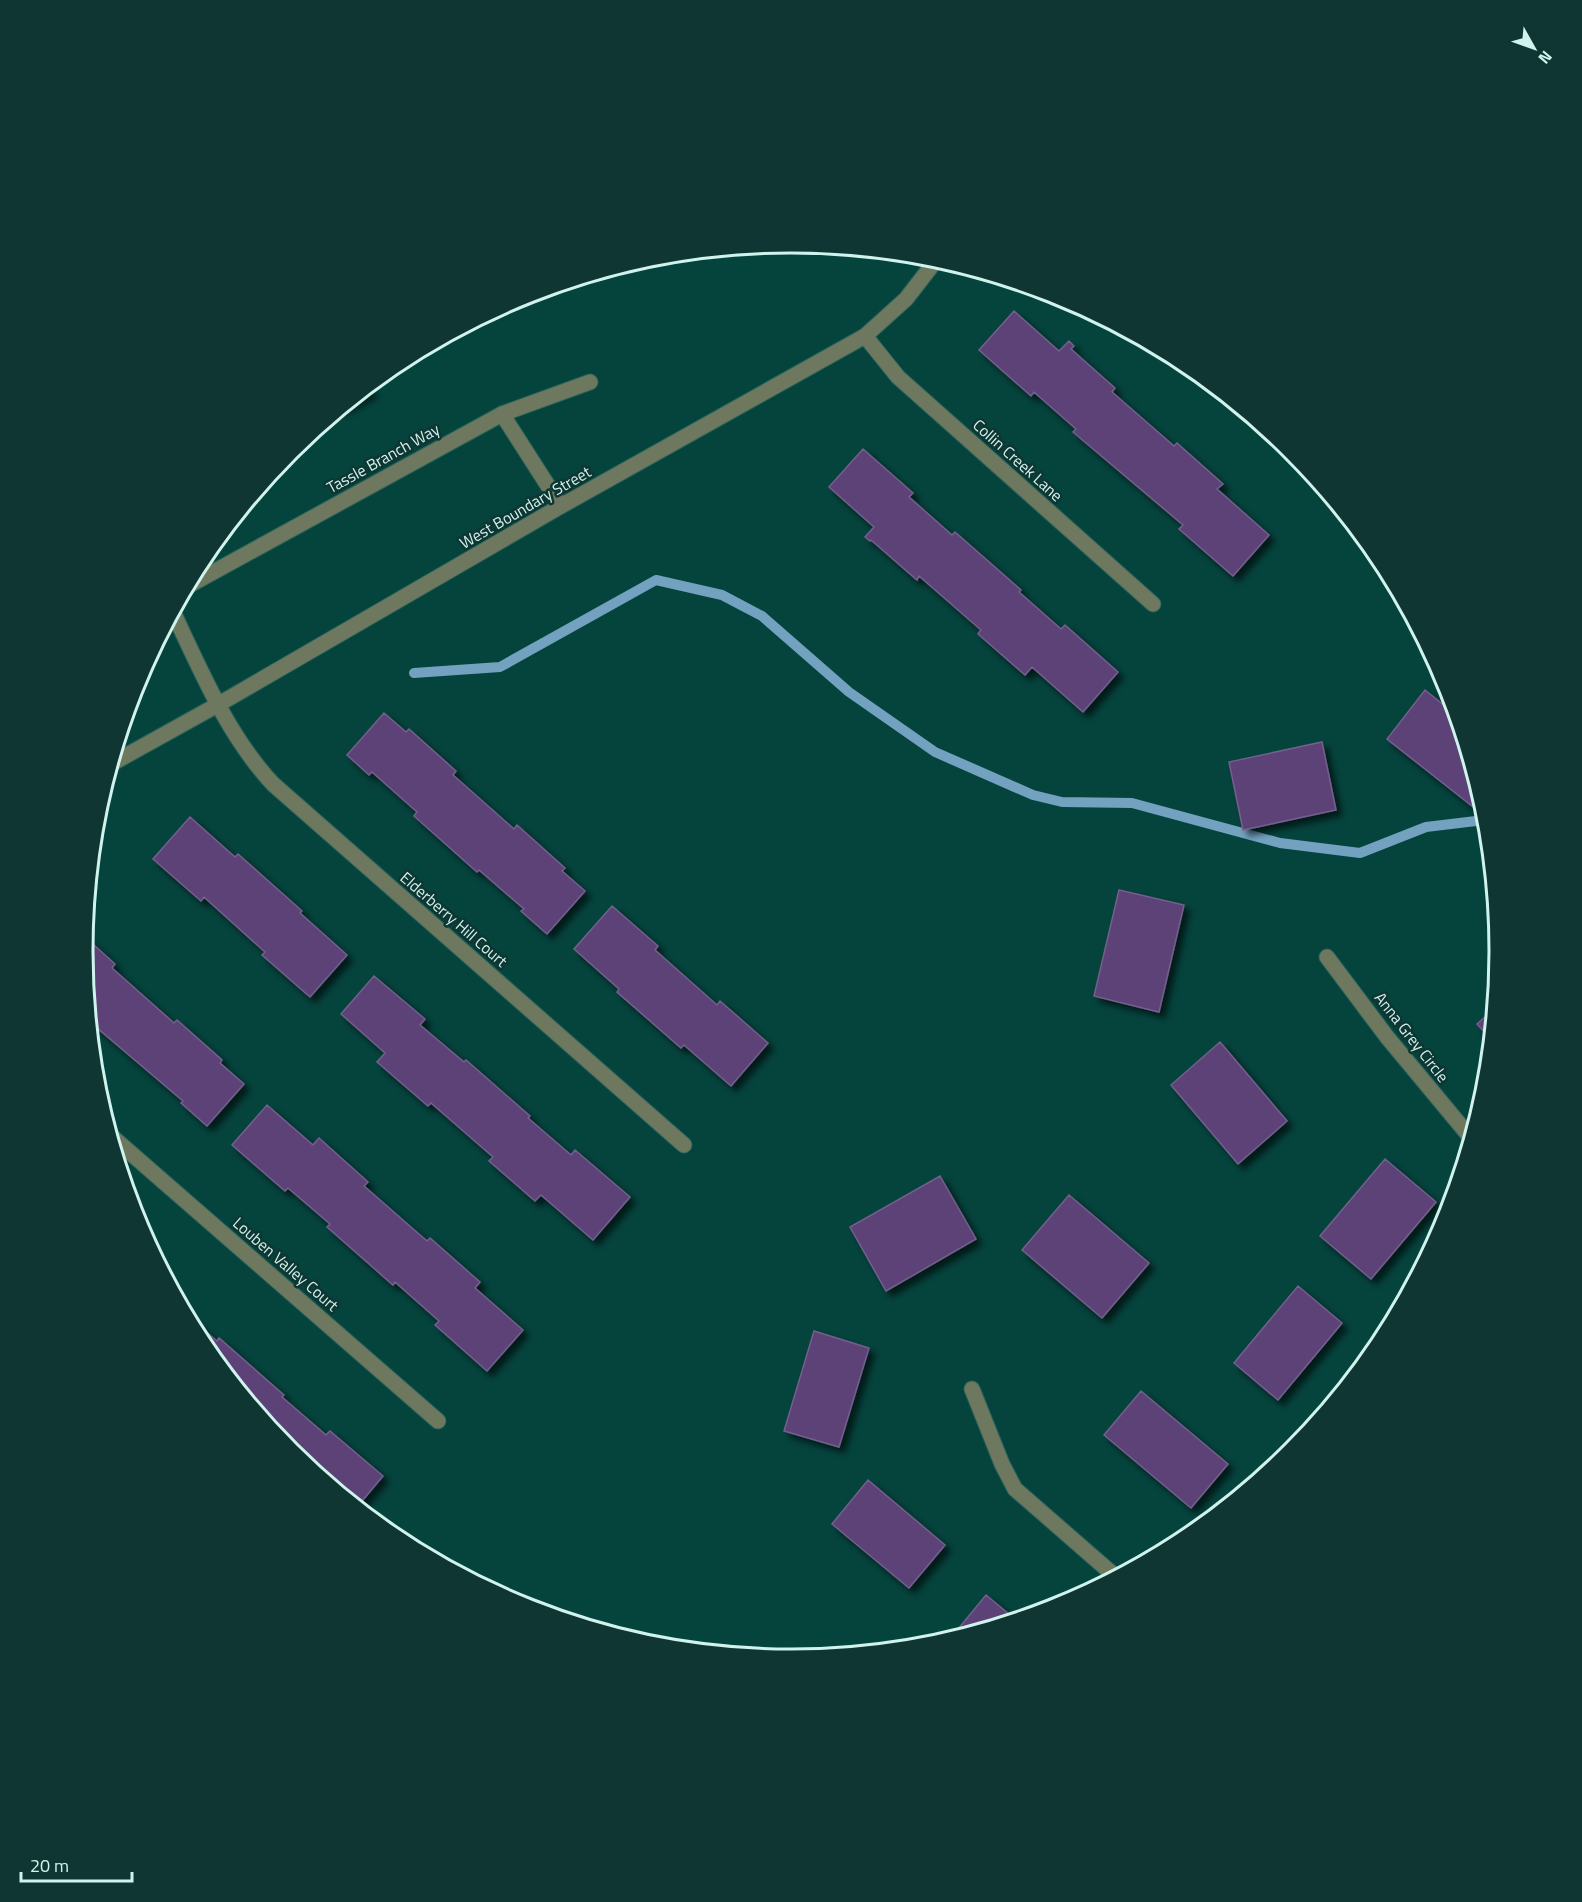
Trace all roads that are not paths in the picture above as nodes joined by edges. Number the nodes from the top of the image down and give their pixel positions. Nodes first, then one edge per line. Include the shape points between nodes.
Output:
1 (933, 267) edge
2 (866, 336) junction
3 (590, 382) dead end
4 (502, 414) junction
5 (561, 506) junction
6 (201, 579) edge
7 (1153, 604) dead end
8 (177, 620) edge
9 (219, 704) junction
10 (120, 759) edge
11 (1327, 957) dead end
12 (1465, 1131) edge
13 (121, 1144) edge
14 (684, 1145) dead end
15 (972, 1389) dead end
16 (438, 1421) dead end
17 (1110, 1572) edge

1 - 2 street, West Boundary Street
2 - 5 street, West Boundary Street
2 - 7 street, Collin Creek Lane via 898,377
3 - 4 street, Tassle Branch Way
4 - 5 street
4 - 6 street, Tassle Branch Way
5 - 9 street, West Boundary Street
8 - 9 street
9 - 10 street, West Boundary Street
9 - 14 street, Elderberry Hill Court via 254,764 273,784
11 - 12 street, Anna Grey Circle
13 - 16 street, Louben Valley Court
15 - 17 street via 1015,1489

